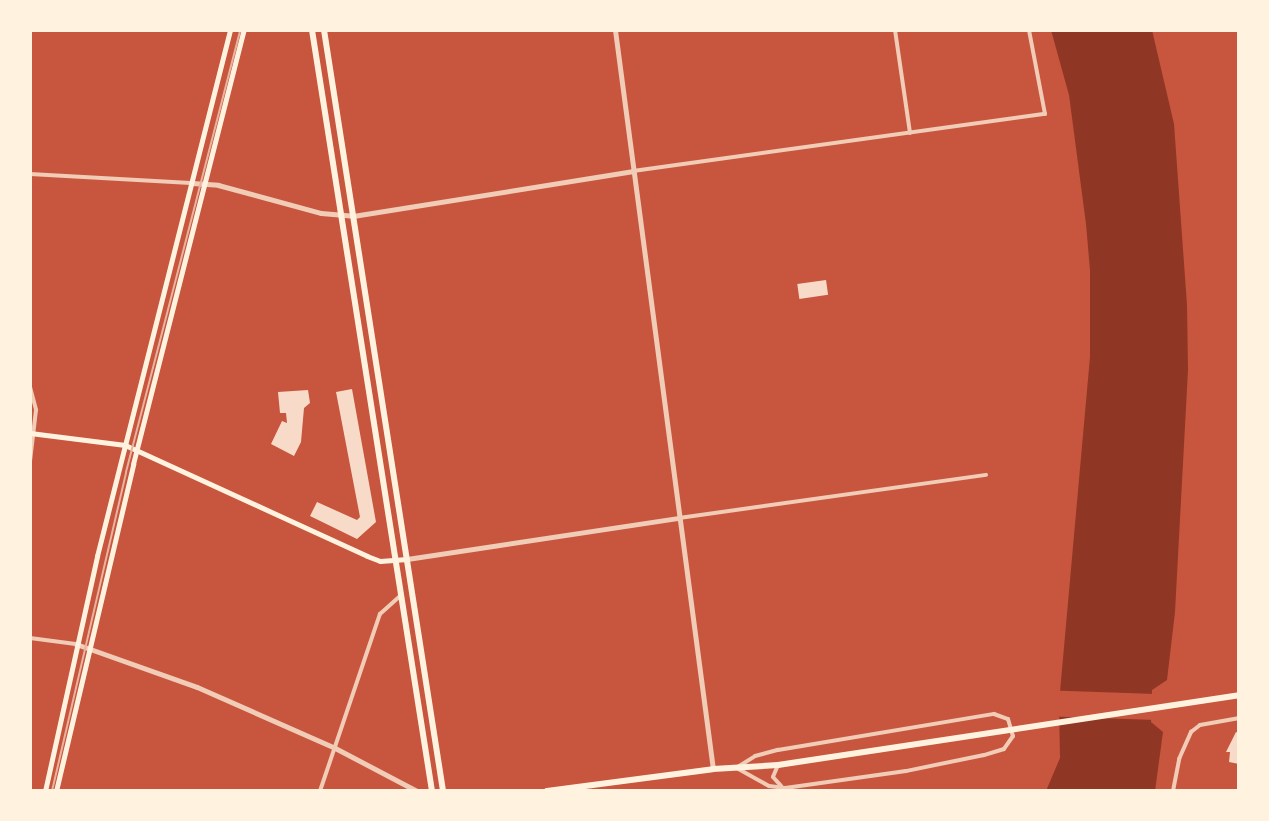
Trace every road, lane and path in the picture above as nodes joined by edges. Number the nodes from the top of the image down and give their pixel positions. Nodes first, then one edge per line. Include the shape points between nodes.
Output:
1 (230, 30) edge
2 (244, 30) edge
3 (312, 30) edge
4 (324, 30) edge
5 (615, 30) edge
6 (895, 30) edge
7 (1029, 30) edge
8 (910, 133) junction
9 (633, 171) junction
10 (30, 174) edge
11 (192, 183) junction
12 (205, 184) junction
13 (342, 216) junction
14 (353, 216) junction
15 (30, 387) edge
16 (33, 433) edge
17 (125, 445) junction
18 (137, 449) junction
19 (30, 461) edge
20 (986, 475) dead end
21 (679, 518) junction
22 (407, 559) junction
23 (395, 561) junction
24 (400, 596) junction
25 (30, 638) edge
26 (76, 644) junction
27 (89, 646) junction
28 (1239, 695) edge
29 (1239, 718) edge
30 (335, 748) junction
31 (781, 765) junction
32 (736, 768) junction
33 (713, 769) junction
34 (782, 788) junction
35 (45, 791) edge
36 (56, 791) edge
37 (320, 791) edge
38 (417, 791) edge
39 (432, 791) edge
40 (443, 791) edge
41 (547, 791) edge
42 (1173, 791) edge

1 - 11 main road
2 - 12 main road
3 - 13 main road
4 - 14 main road
5 - 9 street
6 - 8 street
7 - 8 street via 1045,114
8 - 9 street
9 - 14 street
9 - 21 street
10 - 11 street
11 - 12 street
11 - 17 main road
12 - 13 street
12 - 18 main road
13 - 14 street
13 - 23 main road
14 - 22 main road
15 - 16 street via 36,410
16 - 17 main road
16 - 19 street
17 - 18 main road
17 - 26 main road
18 - 23 main road via 367,556
18 - 27 main road
20 - 21 street
21 - 22 street
21 - 33 street
22 - 23 main road
22 - 40 main road
23 - 24 main road
24 - 30 street via 384,608
24 - 39 main road
25 - 26 street
26 - 27 street
26 - 35 main road
27 - 30 street
27 - 36 main road
28 - 31 main road
29 - 42 street via 1200,725 1191,732
30 - 37 street
30 - 38 street
31 - 32 main road
31 - 34 street via 773,777
32 - 33 main road
32 - 34 street
32 - 34 street via 755,756 811,744 994,714 1008,719 1013,730 1009,745 998,752
33 - 41 main road

